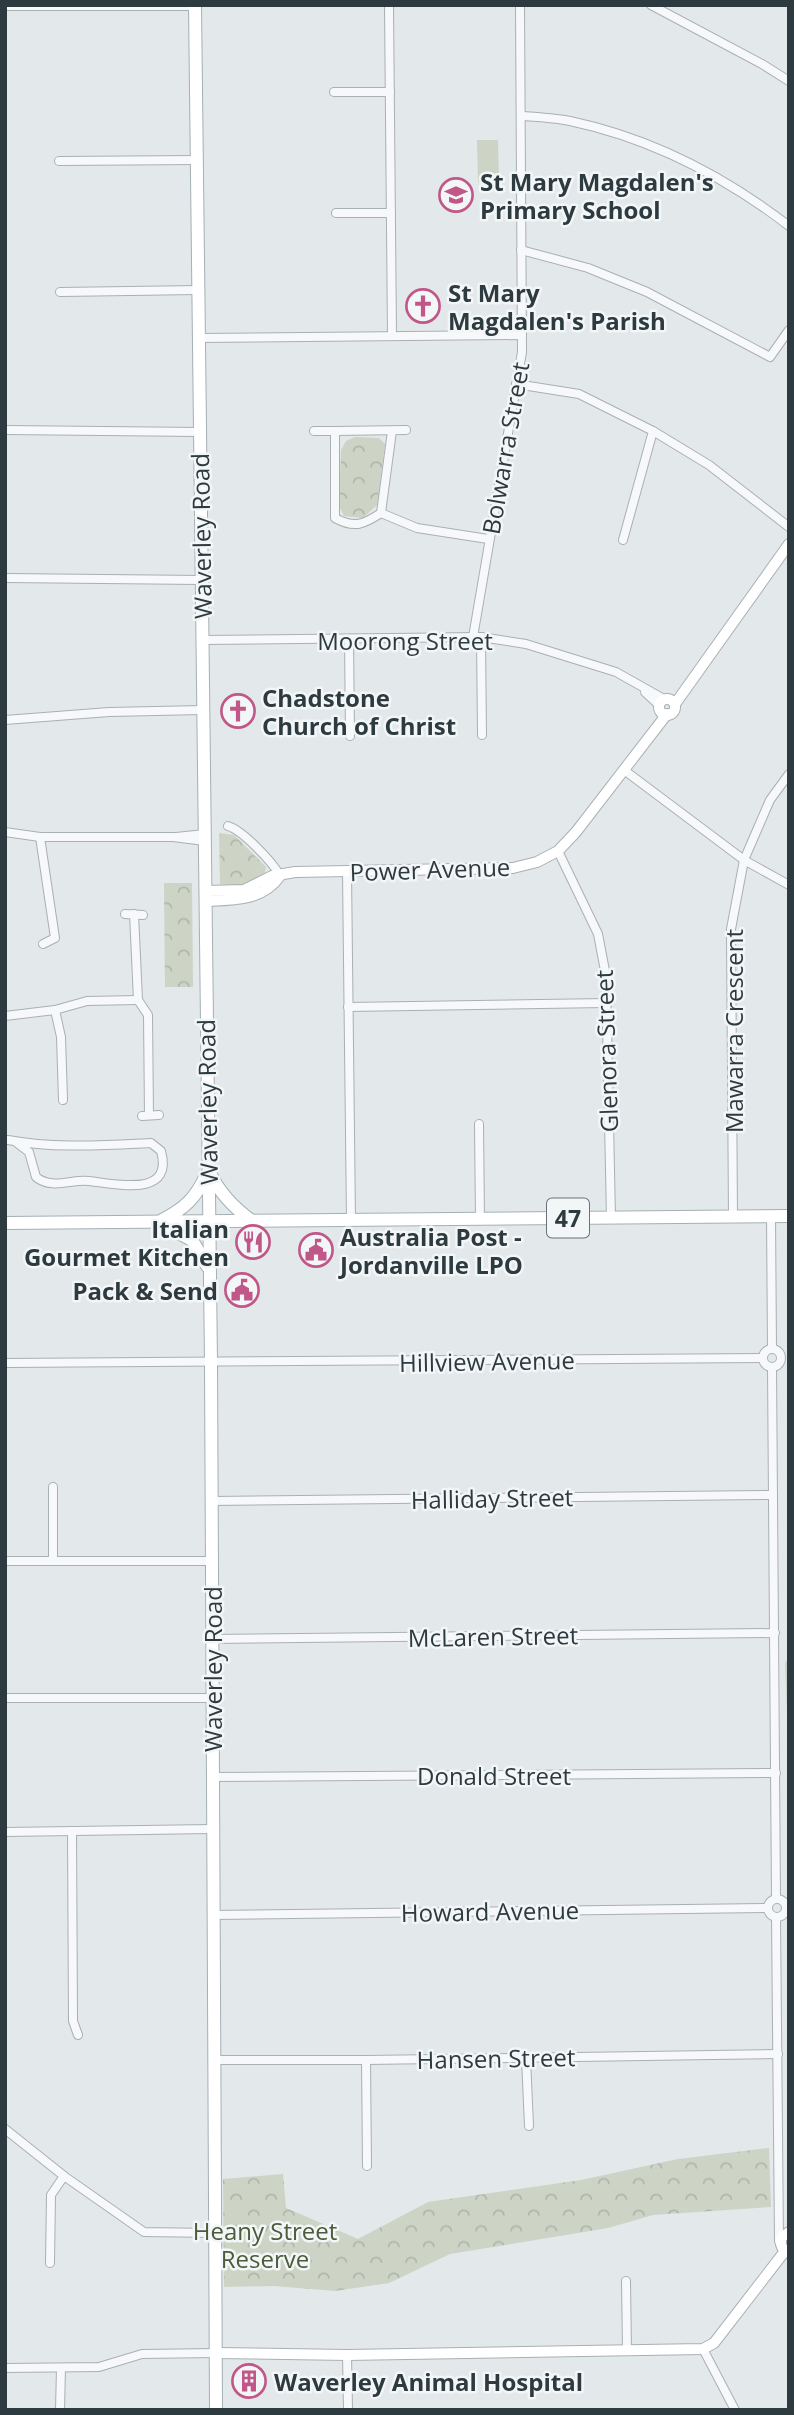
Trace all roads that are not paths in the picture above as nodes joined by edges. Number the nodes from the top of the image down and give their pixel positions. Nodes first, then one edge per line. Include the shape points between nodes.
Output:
1 (389, 5) edge
2 (520, 5) edge
3 (651, 5) edge
4 (5, 6) edge
5 (24, 6) edge
6 (195, 6) edge
7 (789, 81) edge
8 (334, 92) dead end
9 (390, 92) junction
10 (521, 116) junction
11 (197, 160) junction
12 (59, 161) dead end
13 (336, 213) dead end
14 (391, 213) junction
15 (789, 226) edge
16 (521, 250) junction
17 (198, 290) junction
18 (60, 292) dead end
19 (789, 330) edge
20 (522, 335) junction
21 (392, 336) junction
22 (199, 338) junction
23 (516, 384) junction
24 (5, 430) edge
25 (314, 430) dead end
26 (406, 430) dead end
27 (335, 431) junction
28 (392, 431) junction
29 (653, 431) junction
30 (200, 432) junction
31 (381, 513) junction
32 (789, 527) edge
33 (488, 539) junction
34 (623, 540) dead end
35 (789, 544) edge
36 (5, 578) edge
37 (201, 580) junction
38 (477, 637) junction
39 (349, 639) junction
40 (202, 640) junction
41 (665, 705) junction
42 (203, 710) junction
43 (5, 720) edge
44 (482, 735) dead end
45 (350, 736) dead end
46 (624, 770) junction
47 (789, 774) edge
48 (228, 825) dead end
49 (5, 832) edge
50 (40, 837) junction
51 (205, 838) junction
52 (558, 851) junction
53 (744, 860) junction
54 (347, 872) junction
55 (280, 876) junction
56 (789, 886) edge
57 (206, 896) junction
58 (134, 914) dead end
59 (43, 944) dead end
60 (138, 1000) junction
61 (606, 1003) junction
62 (348, 1007) junction
63 (55, 1010) junction
64 (5, 1016) edge
65 (63, 1100) dead end
66 (159, 1115) dead end
67 (479, 1124) dead end
68 (5, 1140) edge
69 (16, 1142) junction
70 (208, 1170) junction
71 (771, 1216) junction
72 (789, 1216) edge
73 (733, 1217) junction
74 (611, 1218) junction
75 (480, 1219) junction
76 (351, 1220) junction
77 (158, 1222) junction
78 (208, 1222) junction
79 (252, 1222) junction
80 (5, 1223) edge
81 (209, 1269) junction
82 (772, 1349) junction
83 (763, 1358) junction
84 (785, 1358) edge
85 (5, 1363) edge
86 (211, 1363) junction
87 (772, 1367) junction
88 (53, 1487) dead end
89 (773, 1495) junction
90 (212, 1501) junction
91 (54, 1560) junction
92 (5, 1561) edge
93 (212, 1561) junction
94 (775, 1633) junction
95 (211, 1639) junction
96 (5, 1698) edge
97 (212, 1698) junction
98 (776, 1773) junction
99 (212, 1777) junction
100 (212, 1829) junction
101 (72, 1830) junction
102 (5, 1832) edge
103 (776, 1899) junction
104 (767, 1908) junction
105 (787, 1908) edge
106 (212, 1915) junction
107 (776, 1917) junction
108 (78, 2035) dead end
109 (778, 2054) junction
110 (526, 2058) junction
111 (213, 2060) junction
112 (366, 2060) junction
113 (529, 2126) dead end
114 (5, 2130) edge
115 (367, 2166) dead end
116 (64, 2176) junction
117 (779, 2211) junction
118 (789, 2231) edge
119 (214, 2233) junction
120 (785, 2249) edge
121 (50, 2263) dead end
122 (626, 2281) dead end
123 (703, 2348) junction
124 (627, 2350) junction
125 (215, 2353) junction
126 (347, 2355) junction
127 (5, 2368) edge
128 (61, 2368) junction
129 (60, 2410) edge
130 (216, 2410) edge
131 (348, 2410) edge
132 (735, 2410) edge

1 - 9 street
2 - 10 street, Bolwarra Street
3 - 7 street
4 - 5 street
5 - 6 street
6 - 11 main road, Waverley Road
8 - 9 street
9 - 14 street
10 - 15 street via 569,121 668,153 720,179
10 - 16 street, Bolwarra Street
11 - 12 street
11 - 17 main road, Waverley Road
13 - 14 street
14 - 21 street
16 - 19 street via 588,268 647,292 769,357
16 - 20 street, Bolwarra Street
17 - 18 street
17 - 22 main road, Waverley Road
20 - 21 street
20 - 23 street, Bolwarra Street
21 - 22 street
22 - 30 main road, Waverley Road
23 - 29 street via 579,394
23 - 33 street, Bolwarra Street
24 - 30 street
25 - 27 street
26 - 28 street
27 - 28 street
27 - 31 street via 335,518 364,524
28 - 31 street
29 - 32 street via 709,464
29 - 34 street
30 - 37 main road, Waverley Road
31 - 33 street via 417,528
33 - 38 street, Bolwarra Street
35 - 41 street, Power Avenue via 690,680
36 - 37 street
37 - 40 main road, Waverley Road
38 - 39 street, Moorong Street
38 - 41 street, Moorong Street via 526,644 616,672
38 - 44 street, Bolwarra Street
39 - 40 street, Moorong Street
39 - 45 street
40 - 42 main road, Waverley Road
41 - 46 street, Power Avenue
42 - 43 street
42 - 51 main road, Waverley Road
46 - 52 street, Power Avenue
46 - 53 street
47 - 53 street, Mawarra Crescent via 770,800
48 - 55 street via 273,864
49 - 50 street
50 - 51 street
50 - 59 street via 55,937
51 - 57 main road, Waverley Road
52 - 54 street, Power Avenue via 537,863 513,868
52 - 61 street, Glenora Street via 598,934
53 - 56 street
53 - 73 street, Mawarra Crescent via 731,929
54 - 55 street, Power Avenue
54 - 62 street
55 - 57 street, Power Avenue via 244,890
57 - 70 main road, Waverley Road
58 - 60 street
60 - 63 street via 87,1001
60 - 66 street via 148,1015 146,1116
61 - 62 street
61 - 74 street, Glenora Street
62 - 76 street
63 - 64 street
63 - 65 street via 61,1037
67 - 75 street
68 - 69 street
69 - 69 street via 87,1147 151,1143 162,1151 164,1170 146,1184 49,1184 36,1177 29,1152
70 - 77 main road via 190,1203
70 - 78 main road, Waverley Road
70 - 79 main road via 217,1188
71 - 72 main road, 47
71 - 73 main road, 47
71 - 82 street
73 - 74 main road, 47
74 - 75 main road, 47
75 - 76 main road, 47
76 - 79 main road, 47
77 - 78 main road, 47
77 - 80 main road, 47
77 - 81 main road via 192,1241
78 - 79 main road, 47
78 - 81 main road, Waverley Road
81 - 86 main road, Waverley Road
82 - 83 street
82 - 84 street
83 - 86 street, Hillview Avenue
83 - 87 street
84 - 87 street
85 - 86 street, Hillview Avenue
86 - 90 main road, Waverley Road
87 - 89 street
88 - 91 street
89 - 90 street, Halliday Street
89 - 94 street
90 - 93 main road, Waverley Road
91 - 92 street
91 - 93 street
93 - 95 main road, Waverley Road
94 - 95 street, McLaren Street
94 - 98 street
95 - 97 main road, Waverley Road
96 - 97 street
97 - 99 main road, Waverley Road
98 - 99 street, Donald Street
98 - 103 street
99 - 100 main road, Waverley Road
100 - 101 street
100 - 106 main road, Waverley Road
101 - 102 street
101 - 108 street via 73,2021
103 - 104 street
103 - 105 street
104 - 106 street, Howard Avenue
104 - 107 street
105 - 107 street
106 - 111 main road, Waverley Road
107 - 109 street
109 - 110 street, Hansen Street
109 - 117 street
110 - 112 street, Hansen Street
110 - 113 street
111 - 112 street, Hansen Street
111 - 119 main road, Waverley Road
112 - 115 street
114 - 116 street
116 - 119 street via 144,2232
116 - 121 street via 51,2195
117 - 118 street
117 - 120 street via 778,2238
118 - 120 street via 782,2237
119 - 125 main road, Waverley Road
120 - 123 street via 714,2343
122 - 124 street
123 - 124 street
123 - 132 street
124 - 126 street
125 - 126 street
125 - 128 street via 142,2354 99,2367
125 - 130 main road, Waverley Road
126 - 131 street
127 - 128 street
128 - 129 street

